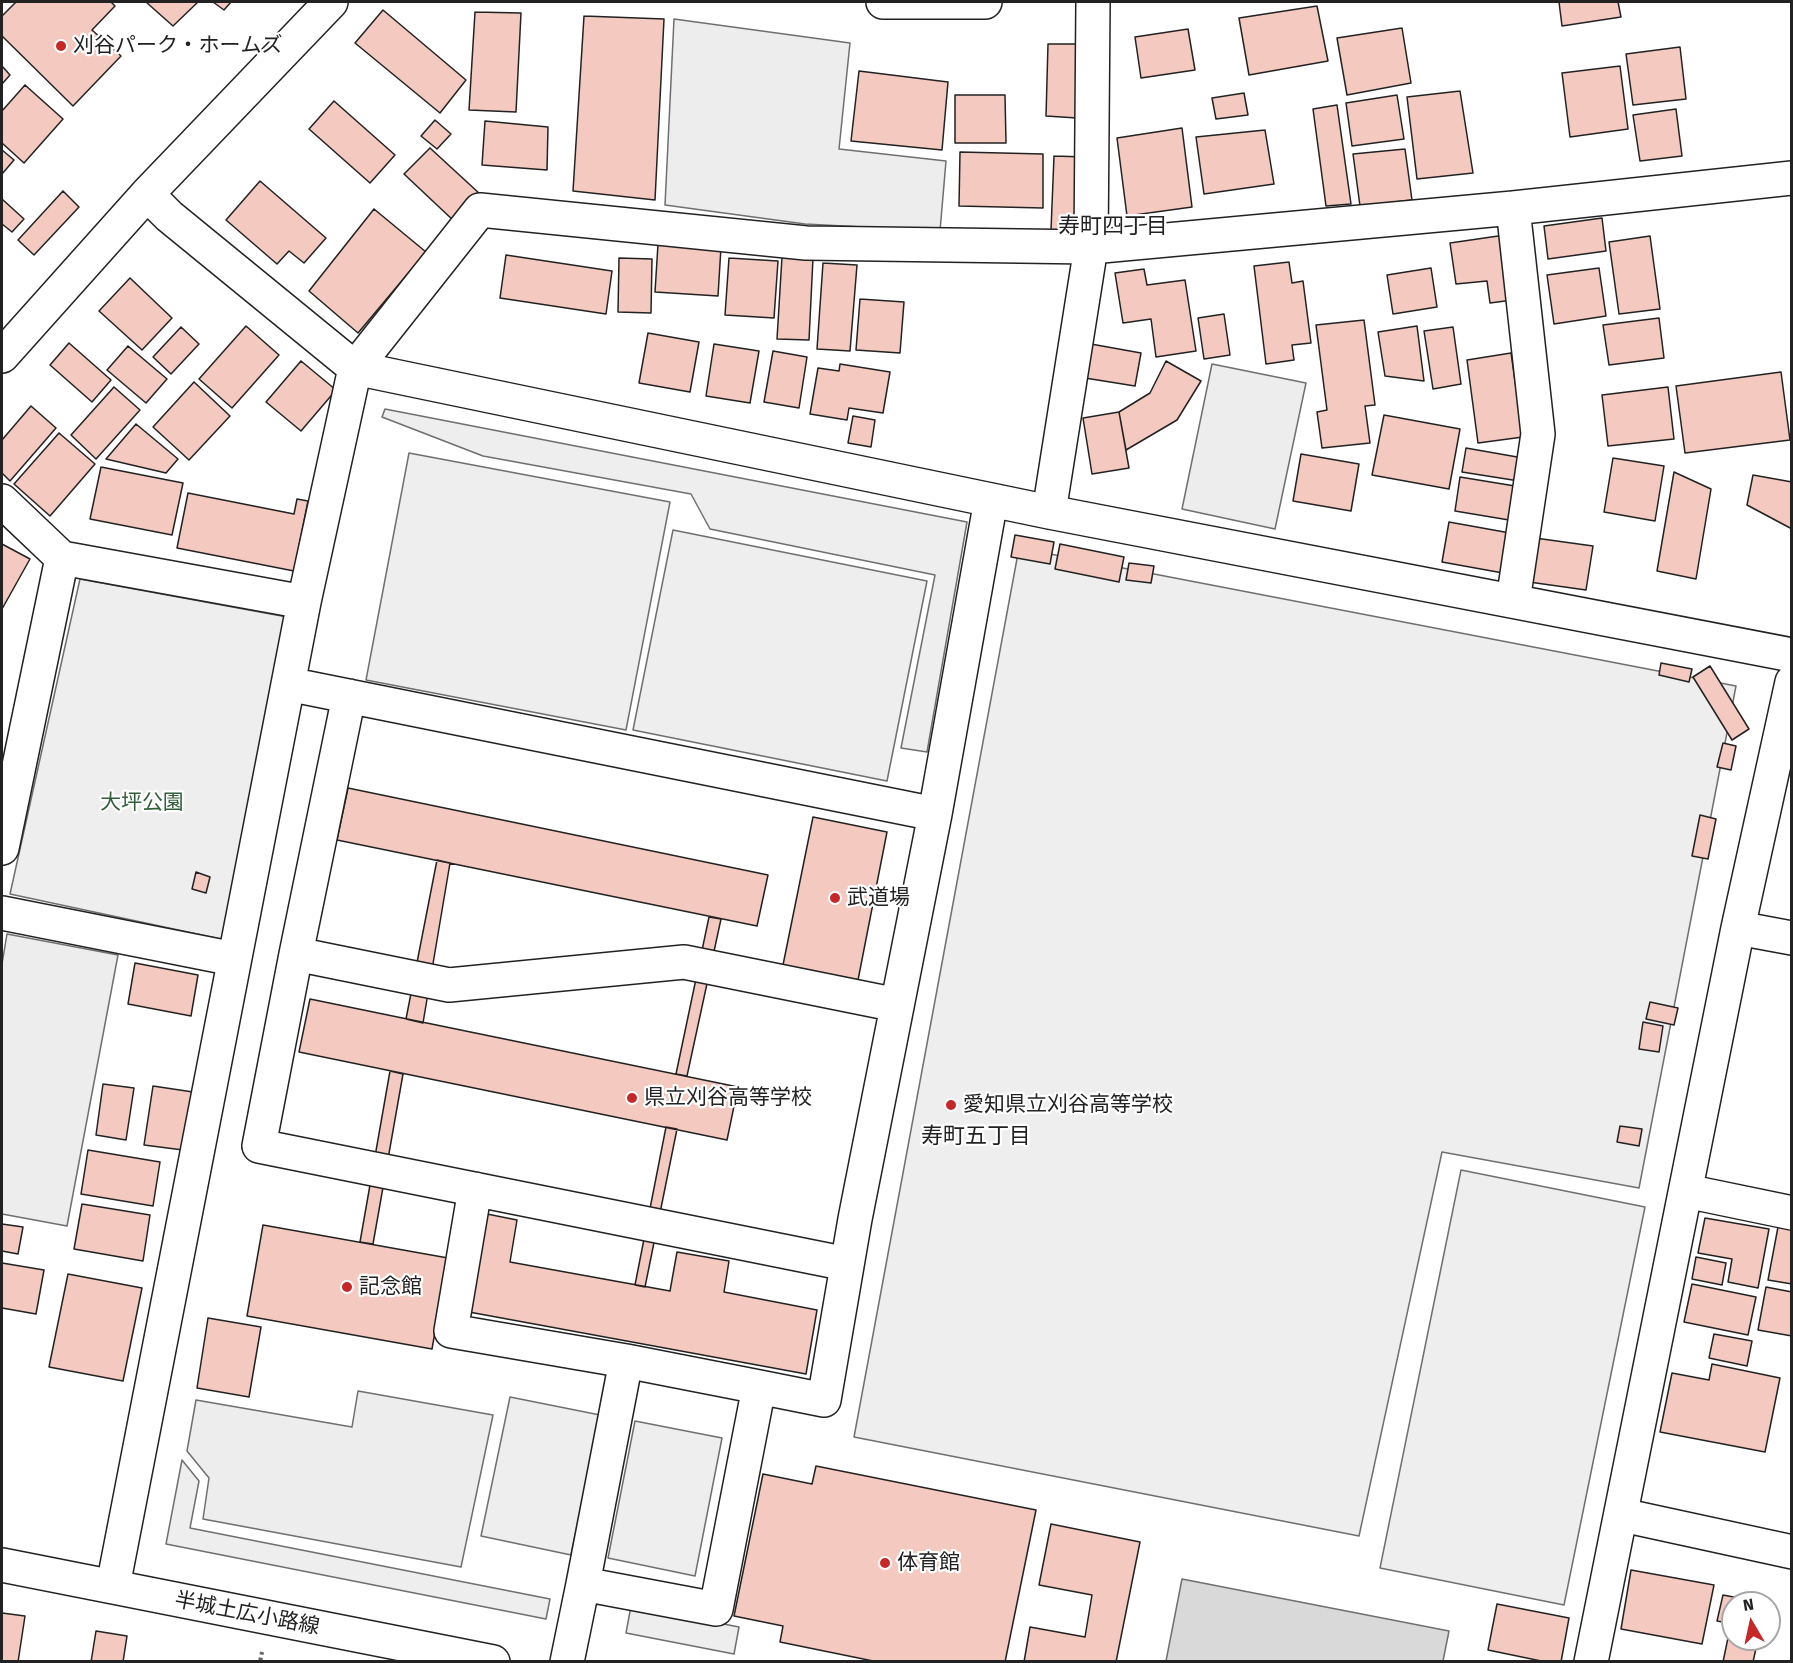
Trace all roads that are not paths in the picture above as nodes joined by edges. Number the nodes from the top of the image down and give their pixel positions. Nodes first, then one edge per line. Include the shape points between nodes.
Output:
1 (331, 2) edge
2 (883, 2) edge
3 (985, 2) edge
4 (1093, 2) edge
5 (1791, 178) edge
6 (147, 194) junction
7 (1513, 208) junction
8 (1091, 247) junction
9 (2, 356) edge
10 (355, 368) junction
11 (991, 500) junction
12 (2, 501) edge
13 (1049, 512) junction
14 (62, 558) junction
15 (1513, 601) junction
16 (304, 602) junction
17 (1791, 655) edge
18 (1791, 682) edge
19 (288, 684) junction
20 (349, 696) junction
21 (935, 814) junction
22 (2, 848) edge
23 (2, 913) edge
24 (1738, 928) junction
25 (1791, 938) edge
26 (296, 954) junction
27 (234, 959) junction
28 (897, 1005) junction
29 (475, 1189) junction
30 (1686, 1191) junction
31 (1791, 1213) edge
32 (847, 1264) junction
33 (626, 1361) junction
34 (759, 1387) junction
35 (1622, 1515) junction
36 (1791, 1552) edge
37 (2, 1565) edge
38 (583, 1584) junction
39 (113, 1586) junction
40 (492, 1662) edge
41 (567, 1662) edge
42 (1591, 1662) edge

1 - 6 street
2 - 3 street
4 - 8 street
5 - 7 street
6 - 9 street
6 - 10 street
7 - 8 street
7 - 15 street via 1538,434
8 - 10 street via 806,243 480,210
8 - 13 street
10 - 11 street
10 - 16 street
11 - 13 street
11 - 21 street
12 - 14 street
13 - 15 street
14 - 16 street
14 - 22 street
15 - 17 street
16 - 19 street
18 - 24 street
19 - 20 street
19 - 27 street
20 - 21 street
20 - 26 street
21 - 28 street
23 - 27 street
24 - 25 street
24 - 30 street
26 - 28 street via 449,985 684,962
26 - 29 street via 259,1146
27 - 39 street
28 - 32 street
29 - 32 street
29 - 33 street via 451,1331
30 - 31 street
30 - 35 street
32 - 34 street via 824,1400
33 - 34 street
33 - 38 street
34 - 38 street via 716,1609
35 - 36 street
35 - 42 street
37 - 39 street, 半城土広小路線
38 - 41 street
39 - 40 street, 半城土広小路線

